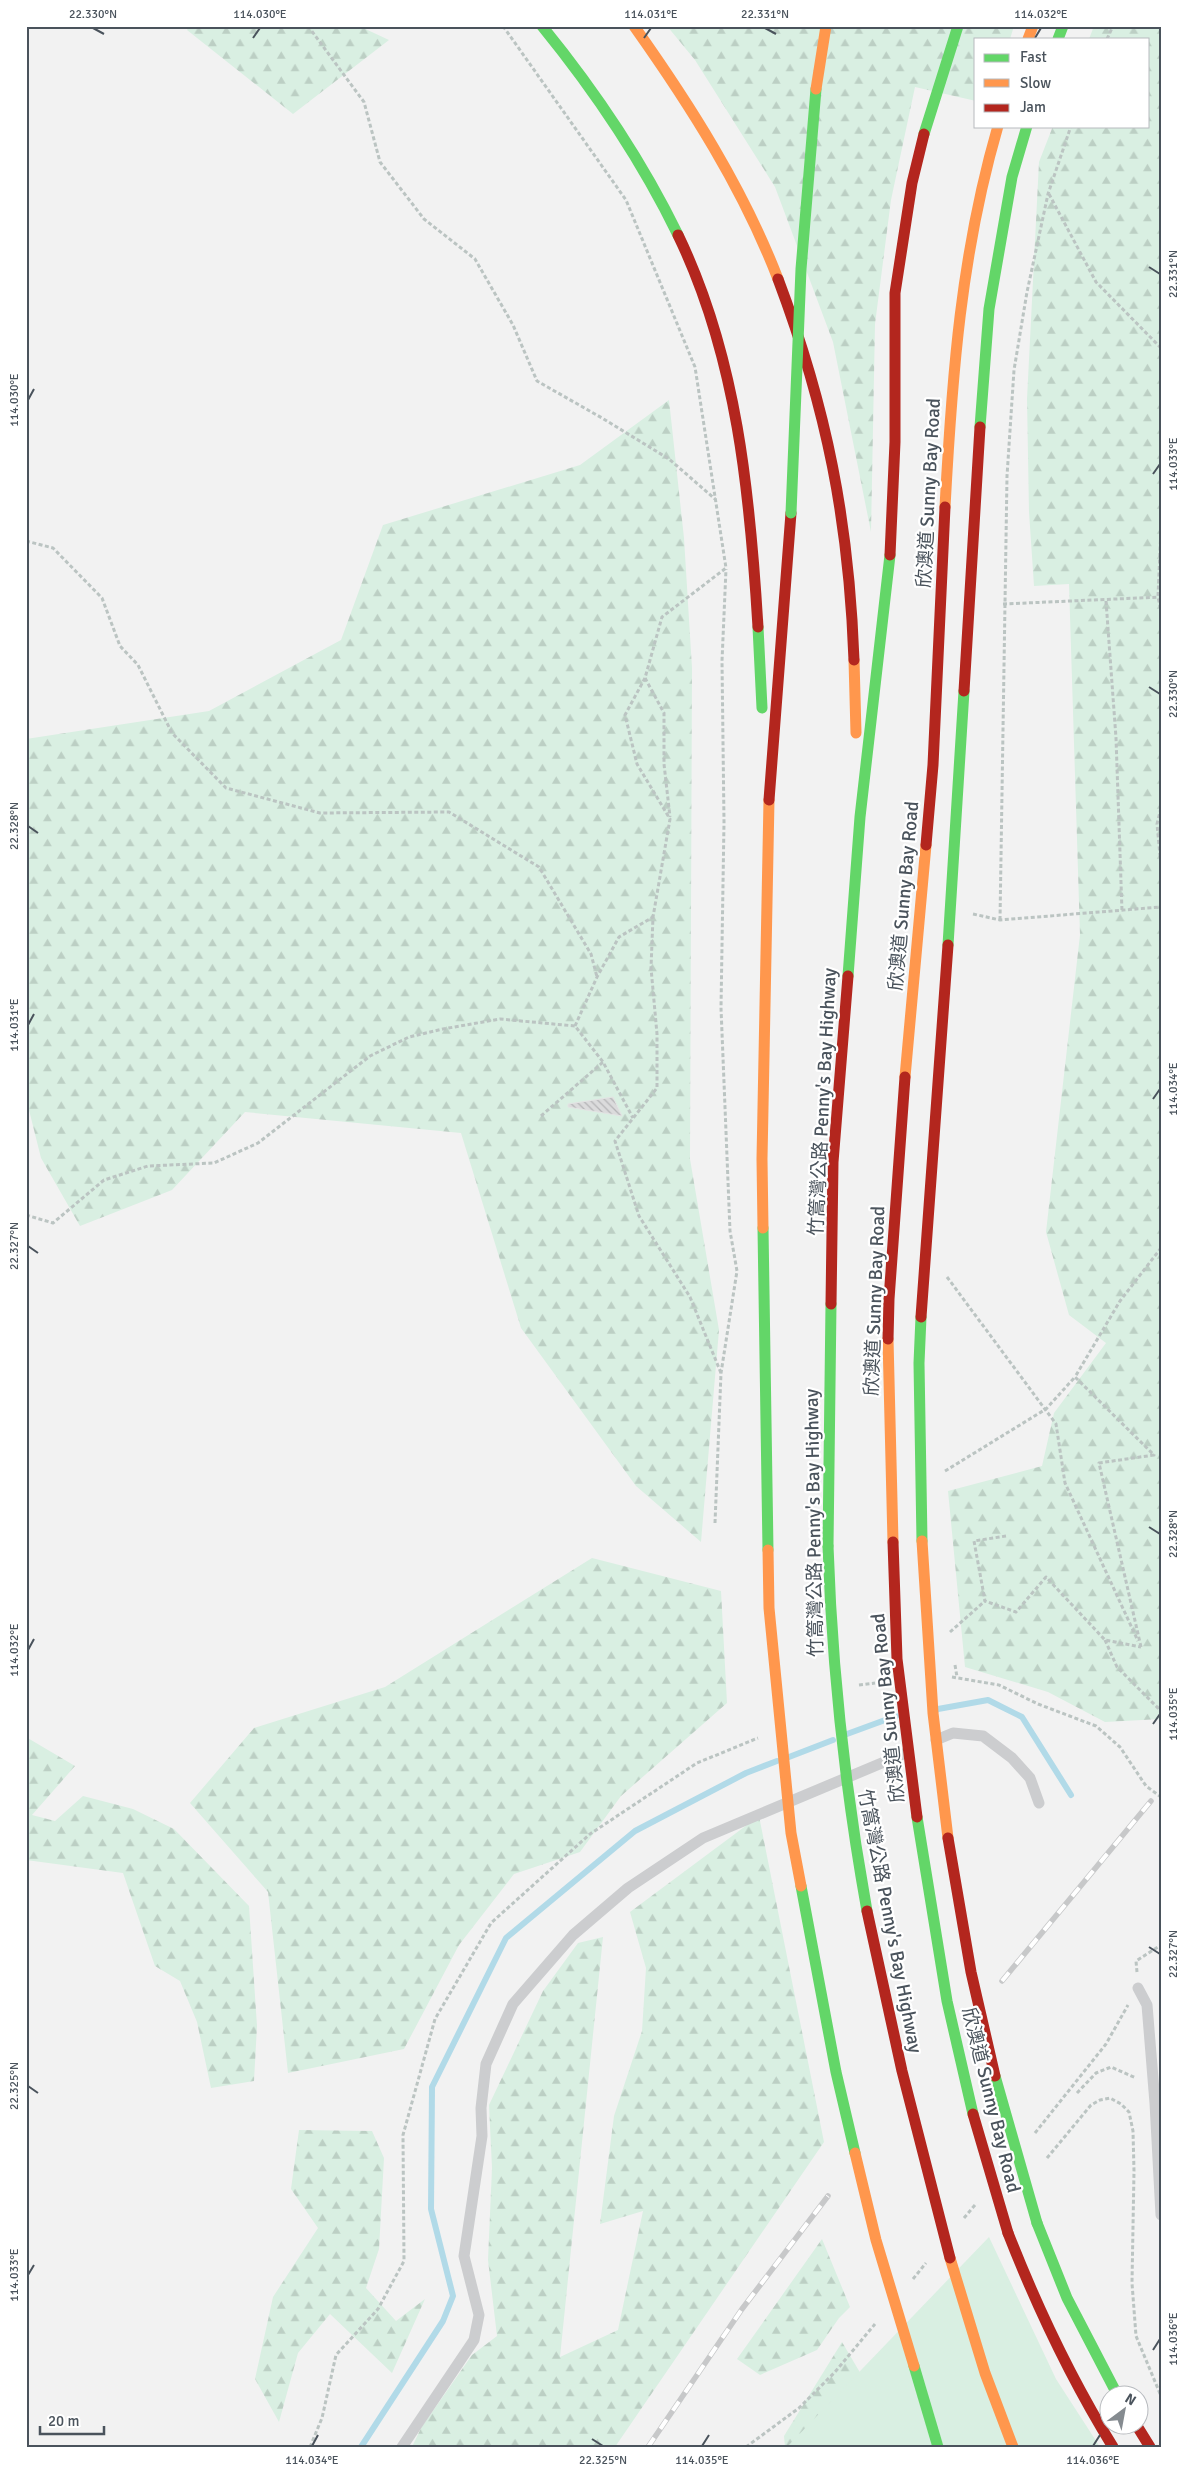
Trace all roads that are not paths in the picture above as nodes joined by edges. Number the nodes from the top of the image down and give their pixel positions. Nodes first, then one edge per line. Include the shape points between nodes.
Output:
1 (542, 26) edge
2 (634, 26) edge
3 (826, 26) edge
4 (958, 26) edge
5 (1033, 26) edge
6 (1063, 26) edge
7 (1028, 38) edge
8 (1058, 38) edge
9 (997, 128) edge
10 (1026, 128) edge
11 (768, 817) junction
12 (860, 817) junction
13 (1039, 1803) dead end
14 (1138, 1988) road end
15 (1161, 2215) edge
16 (1113, 2386) edge
17 (1143, 2436) edge
18 (402, 2447) edge
19 (938, 2447) edge
20 (1013, 2447) edge
21 (1113, 2447) edge
22 (1150, 2447) edge

1 - 11 main road via 607,108 654,186 689,259 720,348 740,443 754,560
2 - 12 main road via 700,125 748,211 790,308 813,380 834,464 846,539
3 - 11 main road, bridge via 811,127 804,217 791,513
4 - 12 main road via 924,129 895,293 895,442 889,567
5 - 7 main road
6 - 8 main road
9 - 21 main road, 欣澳道 Sunny Bay Road, bridge via 970,237 956,326 932,766 889,1299 897,1658 920,1852 936,1947 978,2134 1008,2233 1052,2340
10 - 16 main road, 欣澳道 Sunny Bay Road, bridge via 1012,177 988,319 975,504 957,823 923,1276 919,1363 924,1600 931,1696 954,1869 1000,2095 1038,2223 1066,2298
11 - 19 main road, bridge via 762,1159 769,1608 791,1833 828,2025 876,2240
12 - 20 main road, 竹篙灣公路 Penny's Bay Highway, bridge via 833,1162 828,1546 837,1724 870,1929 898,2058 941,2227 994,2401
13 - 18 lane via 1030,1778 1012,1758 983,1736 953,1733 702,1838 628,1888 573,1934 513,2004 486,2064 481,2108 482,2136 464,2256 479,2315 474,2340
14 - 15 lane via 1147,2005
17 - 22 main road

